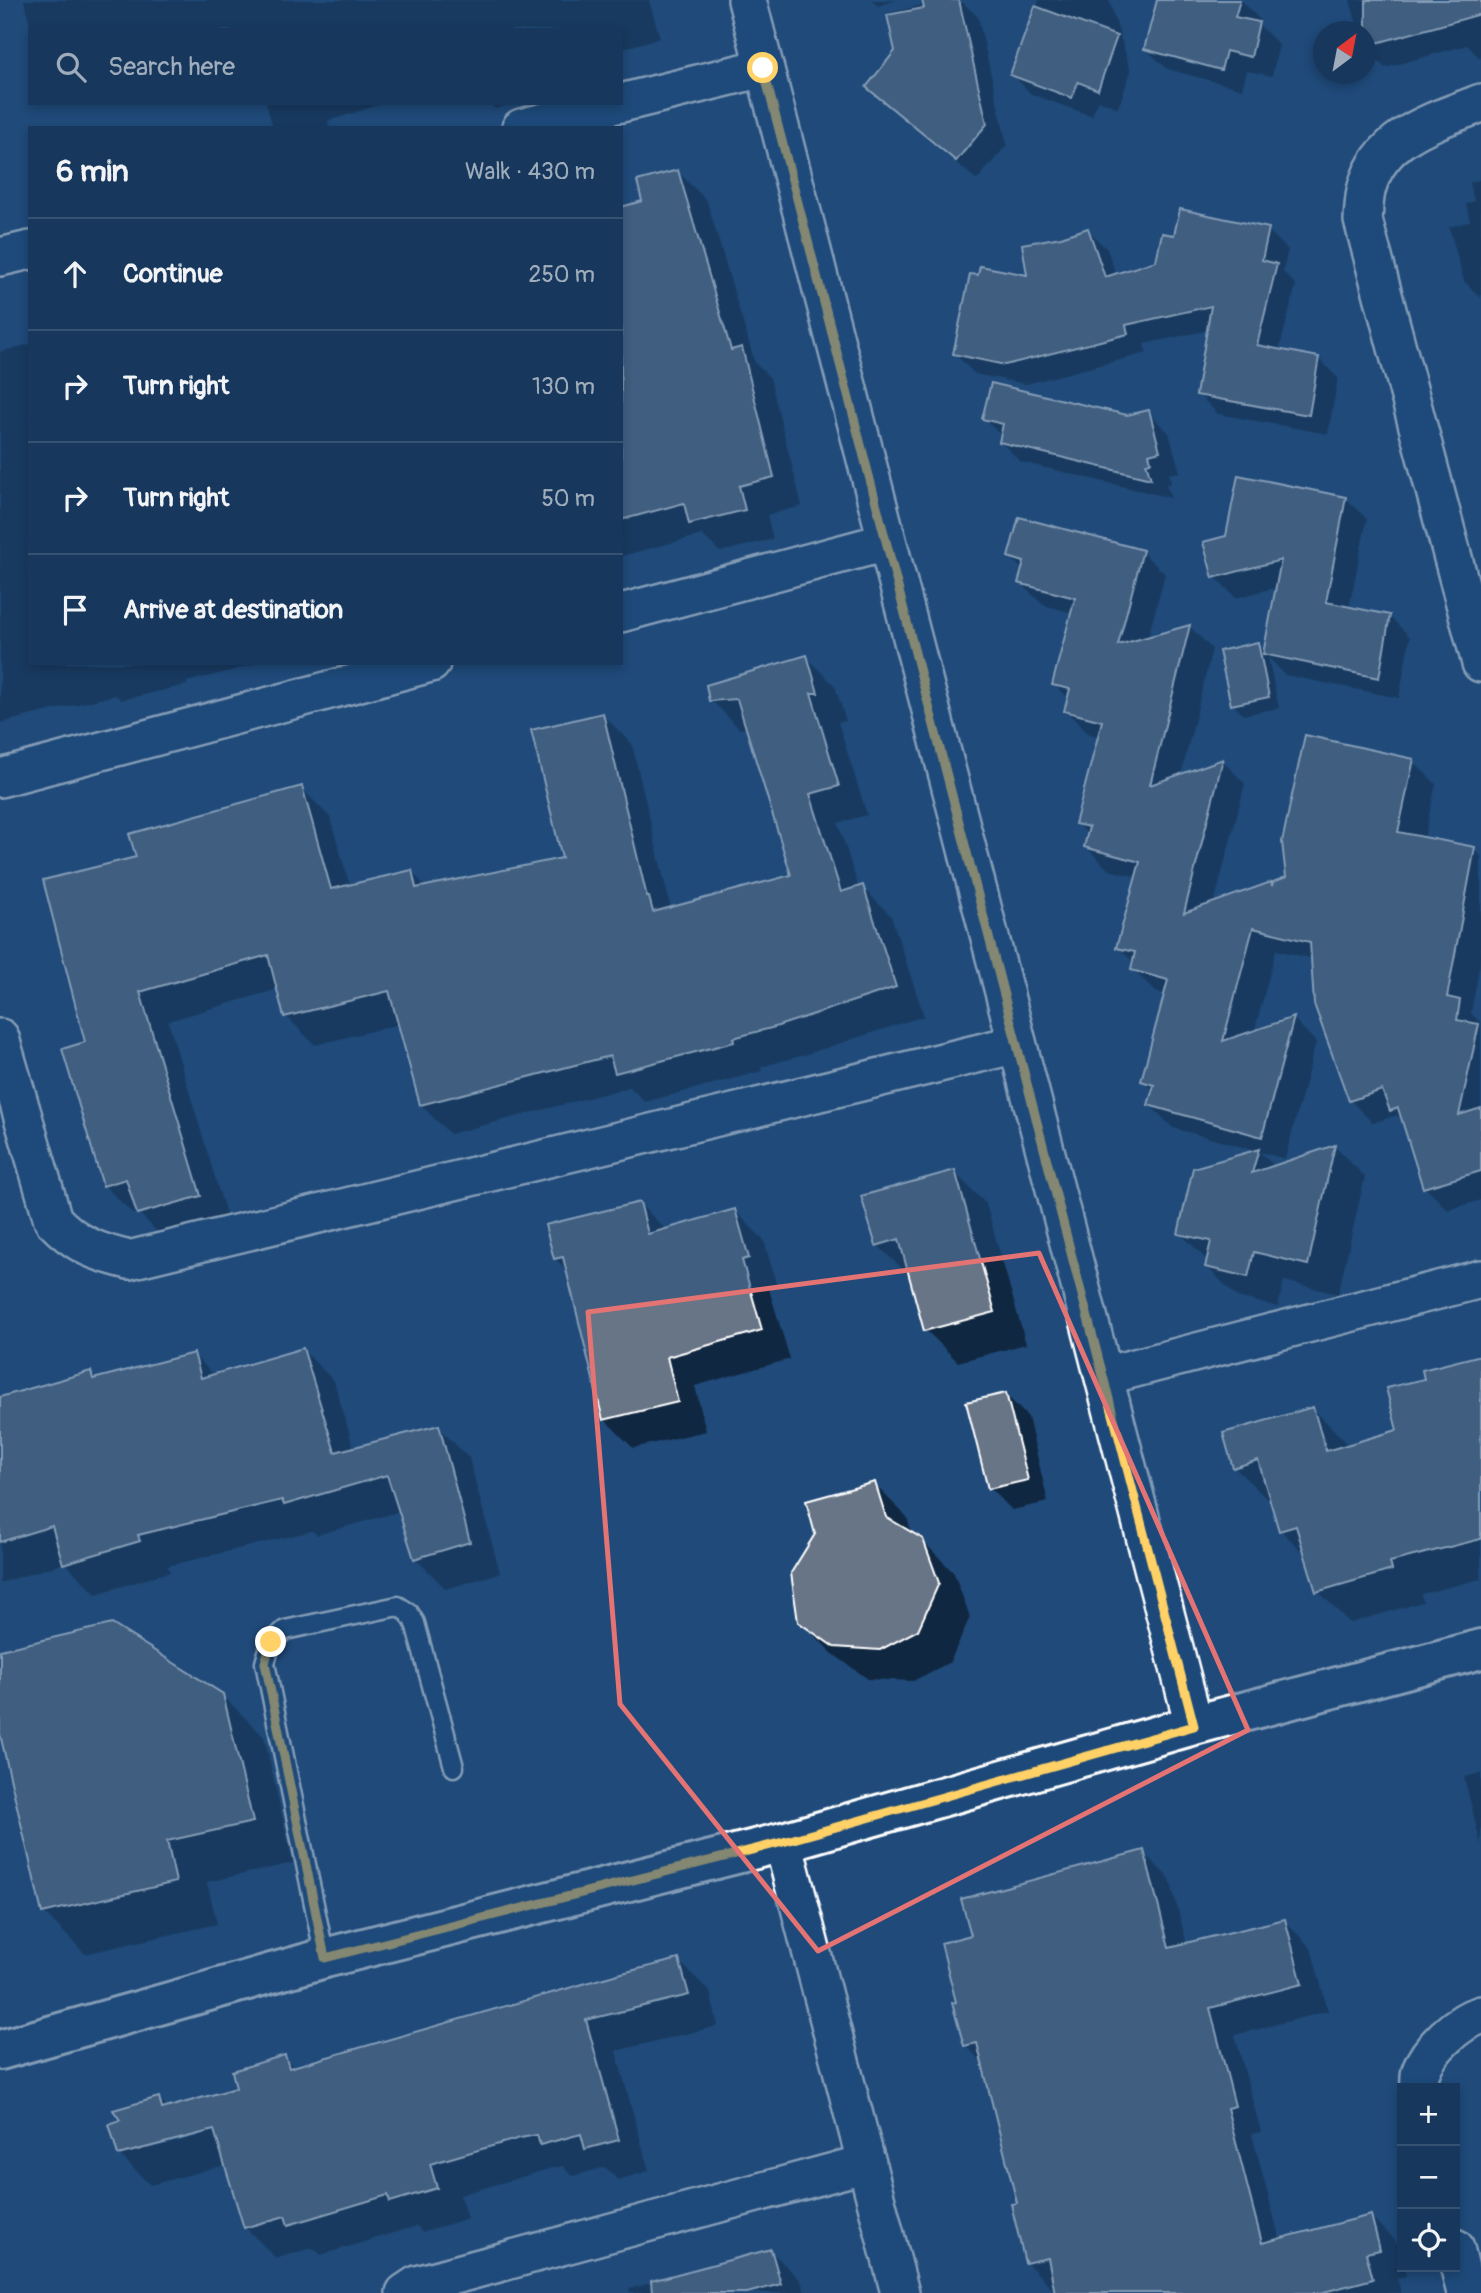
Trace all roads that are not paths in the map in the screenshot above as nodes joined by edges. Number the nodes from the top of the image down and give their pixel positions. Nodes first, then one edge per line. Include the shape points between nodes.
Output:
1 (747, 0) edge
2 (763, 68) junction
3 (623, 103) edge
4 (1481, 103) edge
5 (613, 105) edge
6 (529, 126) edge
7 (28, 250) edge
8 (0, 257) edge
9 (886, 542) junction
10 (623, 612) edge
11 (1481, 663) edge
12 (424, 665) edge
13 (0, 778) edge
14 (0, 1038) edge
15 (1017, 1044) junction
16 (1481, 1279) edge
17 (1104, 1376) junction
18 (1481, 1649) edge
19 (1194, 1726) junction
20 (454, 1767) dead end
21 (783, 1842) junction
22 (325, 1958) junction
23 (1481, 2015) edge
24 (0, 2050) edge
25 (1420, 2083) edge
26 (867, 2163) junction
27 (1460, 2268) edge
28 (405, 2293) edge
29 (901, 2293) edge
30 (1466, 2293) edge

1 - 2 street
2 - 3 street
2 - 9 street
4 - 11 street via 1412,131 1383,153 1367,186 1363,220
5 - 6 street
7 - 8 street
9 - 10 street
9 - 15 street
12 - 13 street
14 - 15 street via 52,1220 71,1239 129,1260
15 - 17 street
16 - 17 street
17 - 19 street
18 - 19 street
19 - 21 street
20 - 22 lane via 409,1613 398,1606 297,1627 271,1642 265,1663
21 - 22 street
21 - 26 street
22 - 24 street
23 - 25 street via 1469,2018 1441,2040 1420,2072
26 - 28 street via 418,2285
26 - 29 street
27 - 30 street

